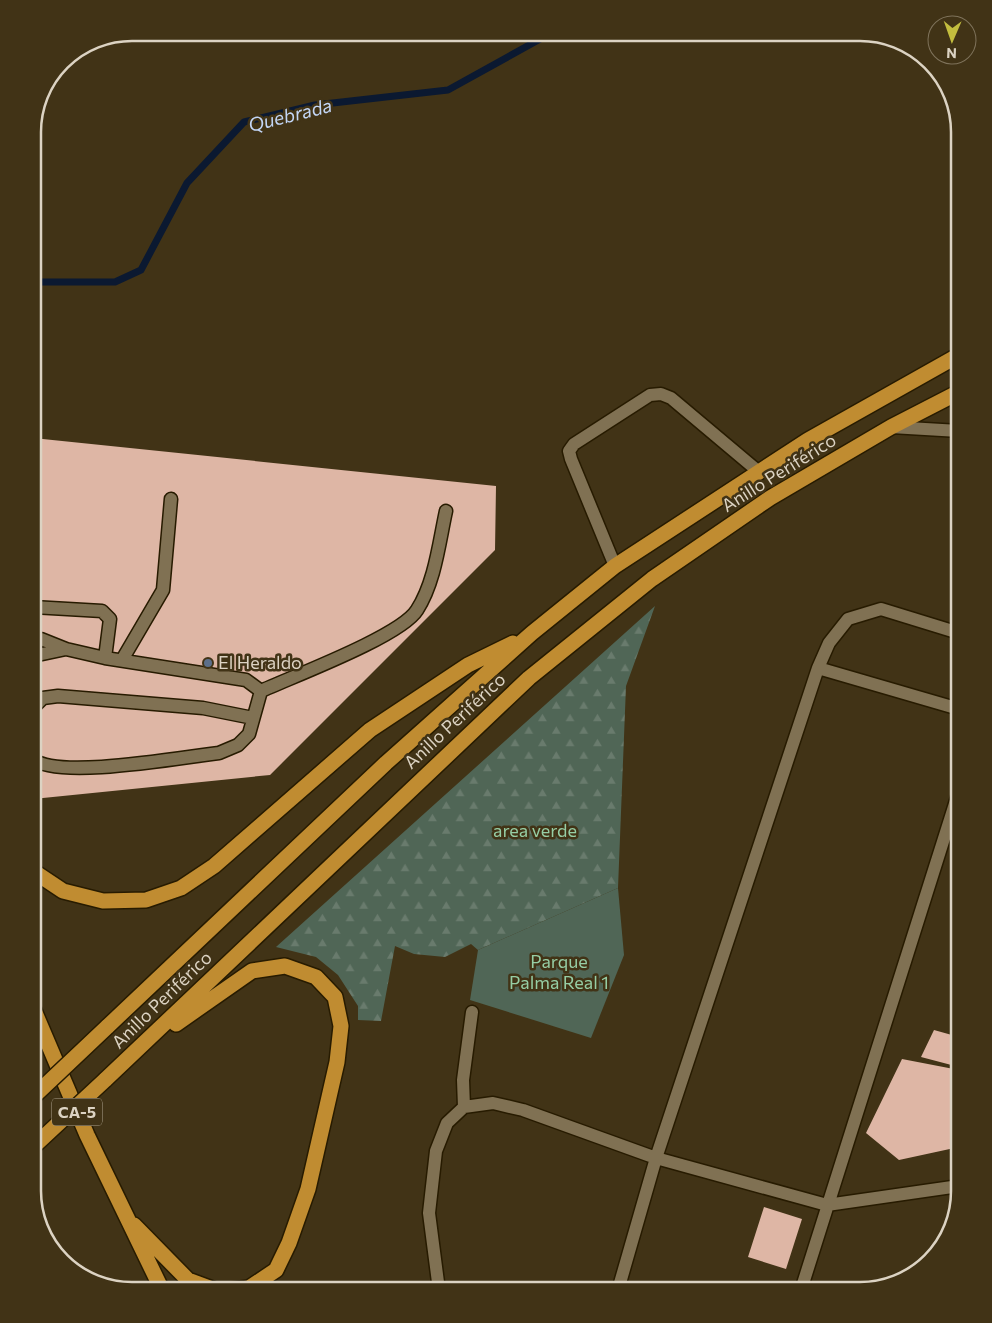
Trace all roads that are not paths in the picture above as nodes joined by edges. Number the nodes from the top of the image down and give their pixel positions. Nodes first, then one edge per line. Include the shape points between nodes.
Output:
1 (951, 360) edge
2 (951, 397) edge
3 (891, 427) junction
4 (951, 430) edge
5 (759, 472) junction
6 (171, 499) dead end
7 (446, 511) dead end
8 (615, 566) junction
9 (41, 607) edge
10 (951, 630) edge
11 (532, 633) junction
12 (41, 639) edge
13 (66, 649) junction
14 (41, 654) edge
15 (105, 658) junction
16 (122, 660) junction
17 (818, 668) junction
18 (261, 691) junction
19 (41, 700) edge
20 (951, 705) edge
21 (253, 718) junction
22 (41, 764) edge
23 (951, 819) edge
24 (41, 876) edge
25 (472, 1012) dead end
26 (41, 1029) edge
27 (136, 1052) junction
28 (41, 1089) edge
29 (464, 1107) junction
30 (41, 1140) edge
31 (656, 1158) junction
32 (951, 1187) edge
33 (827, 1205) junction
34 (124, 1214) junction
35 (158, 1282) edge
36 (193, 1282) edge
37 (258, 1282) edge
38 (438, 1282) edge
39 (620, 1282) edge
40 (803, 1282) edge

1 - 5 highway, Anillo Periférico via 808,440
2 - 3 highway, Anillo Periférico
3 - 4 street
3 - 27 highway, Anillo Periférico via 770,498 652,579 529,678
5 - 8 highway, Anillo Periférico
5 - 8 street via 672,398 661,394 650,395 574,444 569,451 570,459
6 - 16 street via 163,590
7 - 18 street via 427,590 417,611 403,625
8 - 11 highway, Anillo Periférico
9 - 15 street via 102,611 108,615
10 - 17 street via 881,609 848,619 828,643
11 - 24 highway via 468,665 370,730 214,866 181,888 146,900 103,902 63,891
11 - 28 highway, Anillo Periférico, bridge via 386,763
12 - 13 street
13 - 14 street
13 - 15 street
15 - 16 street
16 - 18 street via 246,680
17 - 20 street
17 - 31 street
18 - 21 street
19 - 21 street via 58,696 203,708
21 - 22 street via 249,734 238,745 219,753 79,769
23 - 33 street
25 - 29 street via 464,1071
26 - 34 highway, CA-5
27 - 30 highway, Anillo Periférico, bridge
27 - 37 highway via 252,970 286,966 316,977 335,997 341,1026 337,1062 308,1189 276,1270
29 - 31 street via 493,1103 523,1110
29 - 38 street via 447,1123 436,1151 429,1213
31 - 33 street
31 - 39 street
32 - 33 street
33 - 40 street
34 - 35 highway, CA-5
34 - 36 highway

